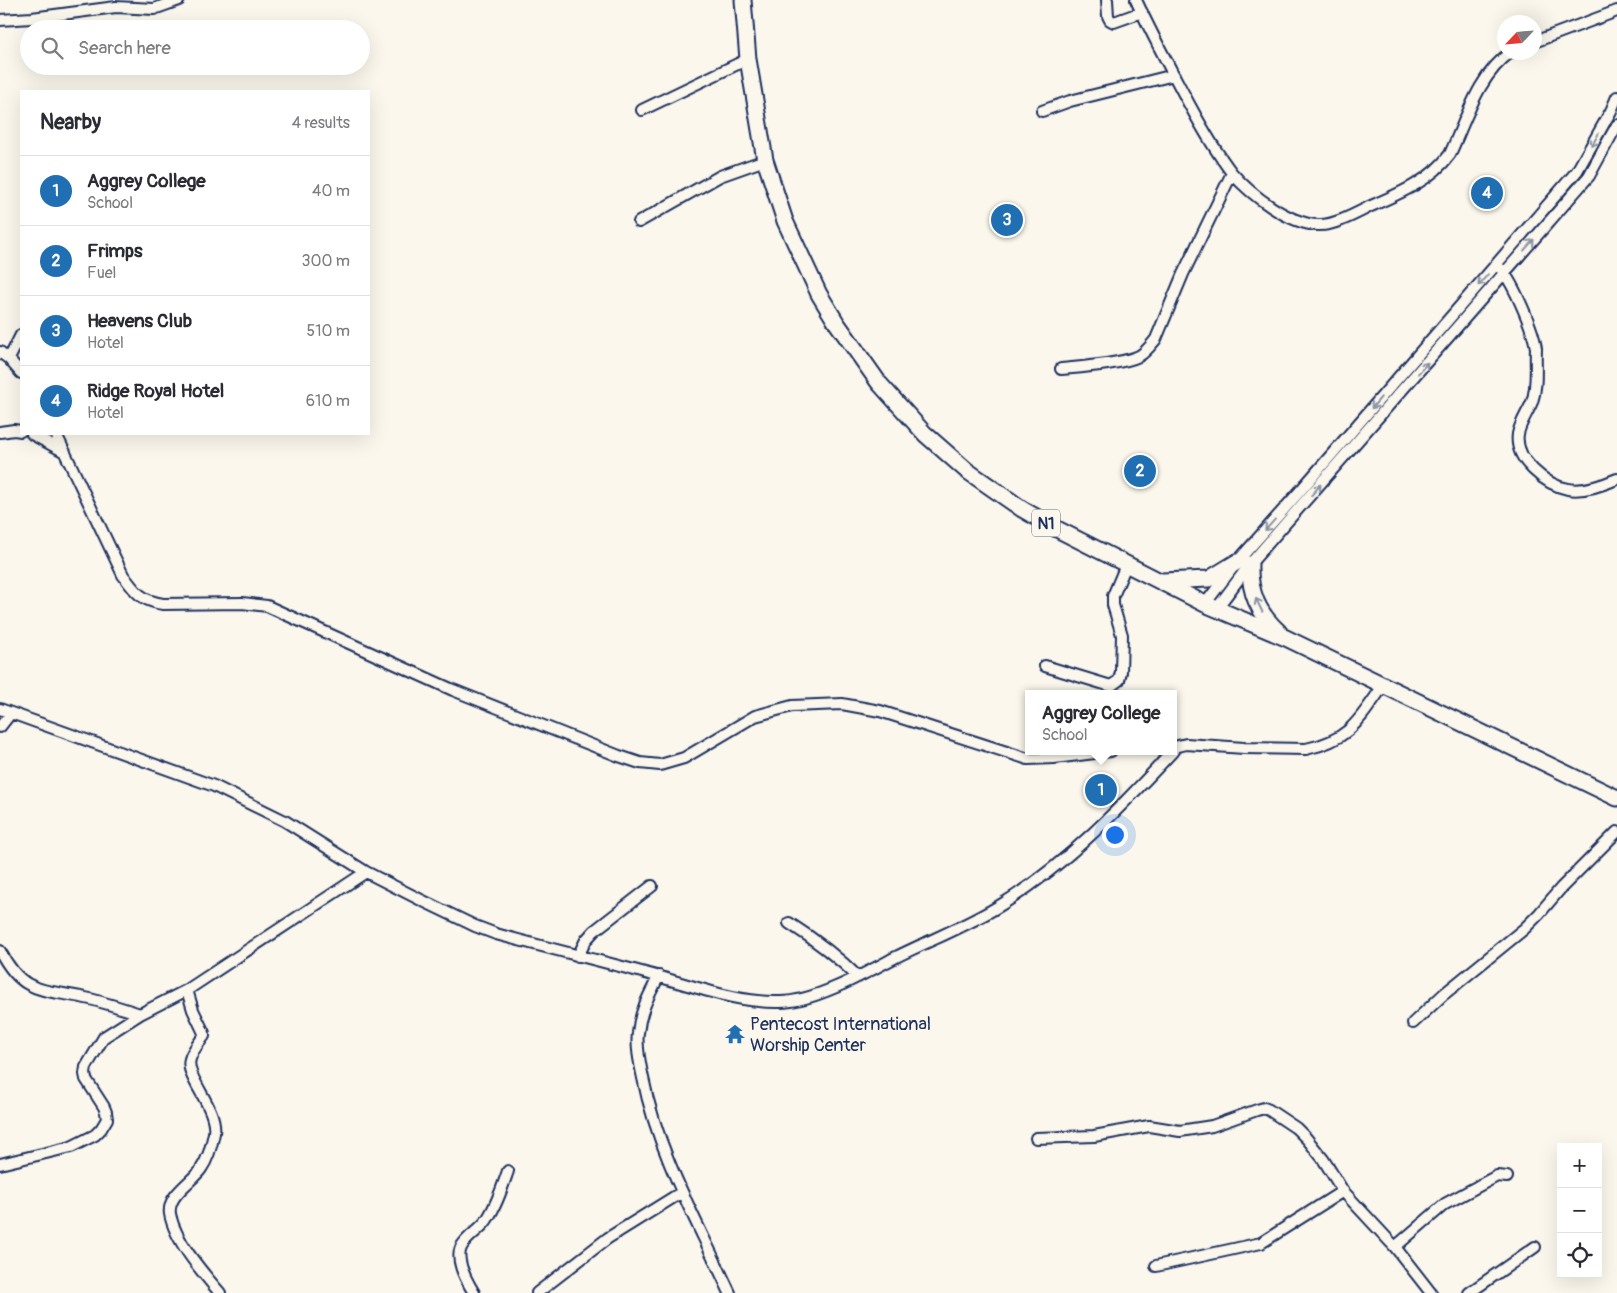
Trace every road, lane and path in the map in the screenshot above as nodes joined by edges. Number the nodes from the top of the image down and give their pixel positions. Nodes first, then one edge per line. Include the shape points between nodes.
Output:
1 (179, 0) edge
2 (743, 0) edge
3 (1107, 0) edge
4 (1136, 0) edge
5 (1617, 11) edge
6 (1142, 12) junction
7 (0, 20) edge
8 (1542, 39) edge
9 (748, 59) junction
10 (1502, 60) edge
11 (1174, 75) junction
12 (1617, 97) edge
13 (642, 110) dead end
14 (1042, 111) dead end
15 (1617, 125) edge
16 (765, 160) junction
17 (1232, 173) junction
18 (639, 222) dead end
19 (1497, 264) junction
20 (1505, 273) junction
21 (20, 337) edge
22 (0, 352) edge
23 (9, 359) junction
24 (1061, 369) dead end
25 (20, 373) edge
26 (20, 431) edge
27 (0, 432) edge
28 (34, 435) edge
29 (57, 435) edge
30 (66, 452) junction
31 (1617, 480) edge
32 (1243, 563) junction
33 (1126, 565) junction
34 (1162, 581) junction
35 (1211, 606) junction
36 (1286, 638) junction
37 (1045, 666) dead end
38 (1383, 686) junction
39 (0, 709) edge
40 (11, 713) junction
41 (0, 727) edge
42 (1177, 748) edge
43 (1078, 755) edge
44 (1168, 755) edge
45 (1617, 798) edge
46 (1617, 832) edge
47 (366, 872) junction
48 (652, 886) dead end
49 (789, 923) dead end
50 (0, 951) edge
51 (578, 956) junction
52 (659, 976) junction
53 (858, 977) junction
54 (187, 990) junction
55 (140, 1014) junction
56 (1413, 1024) dead end
57 (1036, 1138) dead end
58 (0, 1164) edge
59 (508, 1171) dead end
60 (1507, 1177) dead end
61 (1343, 1191) junction
62 (682, 1192) junction
63 (1535, 1246) dead end
64 (1395, 1247) junction
65 (1156, 1266) dead end
66 (220, 1293) edge
67 (474, 1293) edge
68 (537, 1293) edge
69 (730, 1293) edge
70 (1431, 1293) edge
71 (1469, 1293) edge

1 - 7 street via 154,9 116,8
2 - 9 highway, N1
3 - 6 street via 1108,16 1114,22
4 - 6 street
5 - 8 street
6 - 11 street
9 - 13 street
9 - 16 highway, N1
10 - 17 street via 1482,84 1443,164 1415,184 1358,212 1326,225 1308,224 1273,208
11 - 14 street
11 - 17 street
12 -> 19 street via 1583,163
20 -> 15 street via 1589,176
16 - 18 street via 720,176
16 - 33 highway, N1 via 785,221 819,294 879,383 909,417 966,470 1022,510
17 - 24 street via 1150,348 1128,360
19 - 20 street
19 -> 32 street via 1301,490
20 - 31 street via 1536,348 1535,392 1518,434 1519,448 1534,471 1555,486 1587,488
32 -> 20 street
21 - 23 street
22 - 23 street
23 - 25 street
26 - 27 street
28 - 30 street
29 - 30 street
30 - 43 street via 123,575 134,591 151,602 266,606 452,690 640,763 660,765 684,758 755,716 771,711 792,706 835,704 860,706 1028,759
32 - 34 highway via 1209,580
32 - 35 street
36 -> 32 highway via 1260,609
33 - 34 highway, N1
33 - 37 street via 1113,596 1122,635 1119,680 1110,686
34 - 35 highway, N1
35 - 36 highway, N1
36 - 38 highway, N1
38 - 42 street via 1351,729 1336,740 1313,748 1186,744
38 - 45 highway, N1
39 - 40 street
40 - 41 street
40 - 47 street via 214,786 285,821
44 - 53 street via 1120,806 1025,889 991,910
46 - 56 street via 1524,929 1444,994
47 - 51 street via 475,926
47 - 54 street
48 - 51 street via 594,931
49 - 53 street via 842,961
50 - 55 street via 12,971 31,987 103,1002
51 - 52 street
52 - 53 street via 741,1000 782,1002 816,994
52 - 62 street via 644,1003 637,1035 650,1111
54 - 55 street
54 - 66 street via 204,1033 189,1063 211,1111 214,1132 206,1160 170,1203 169,1211 178,1235
55 - 58 street via 104,1037 86,1067 86,1079 106,1112 107,1119 101,1129 71,1147
57 - 61 street via 1094,1136 1149,1126 1180,1131 1212,1126 1264,1108 1283,1118 1307,1139
59 - 67 street via 490,1215 459,1250 462,1267
60 - 64 street via 1497,1176 1445,1204
61 - 64 street
61 - 65 street via 1261,1242
62 - 68 street via 608,1238
62 - 69 street
63 - 71 street
64 - 70 street

